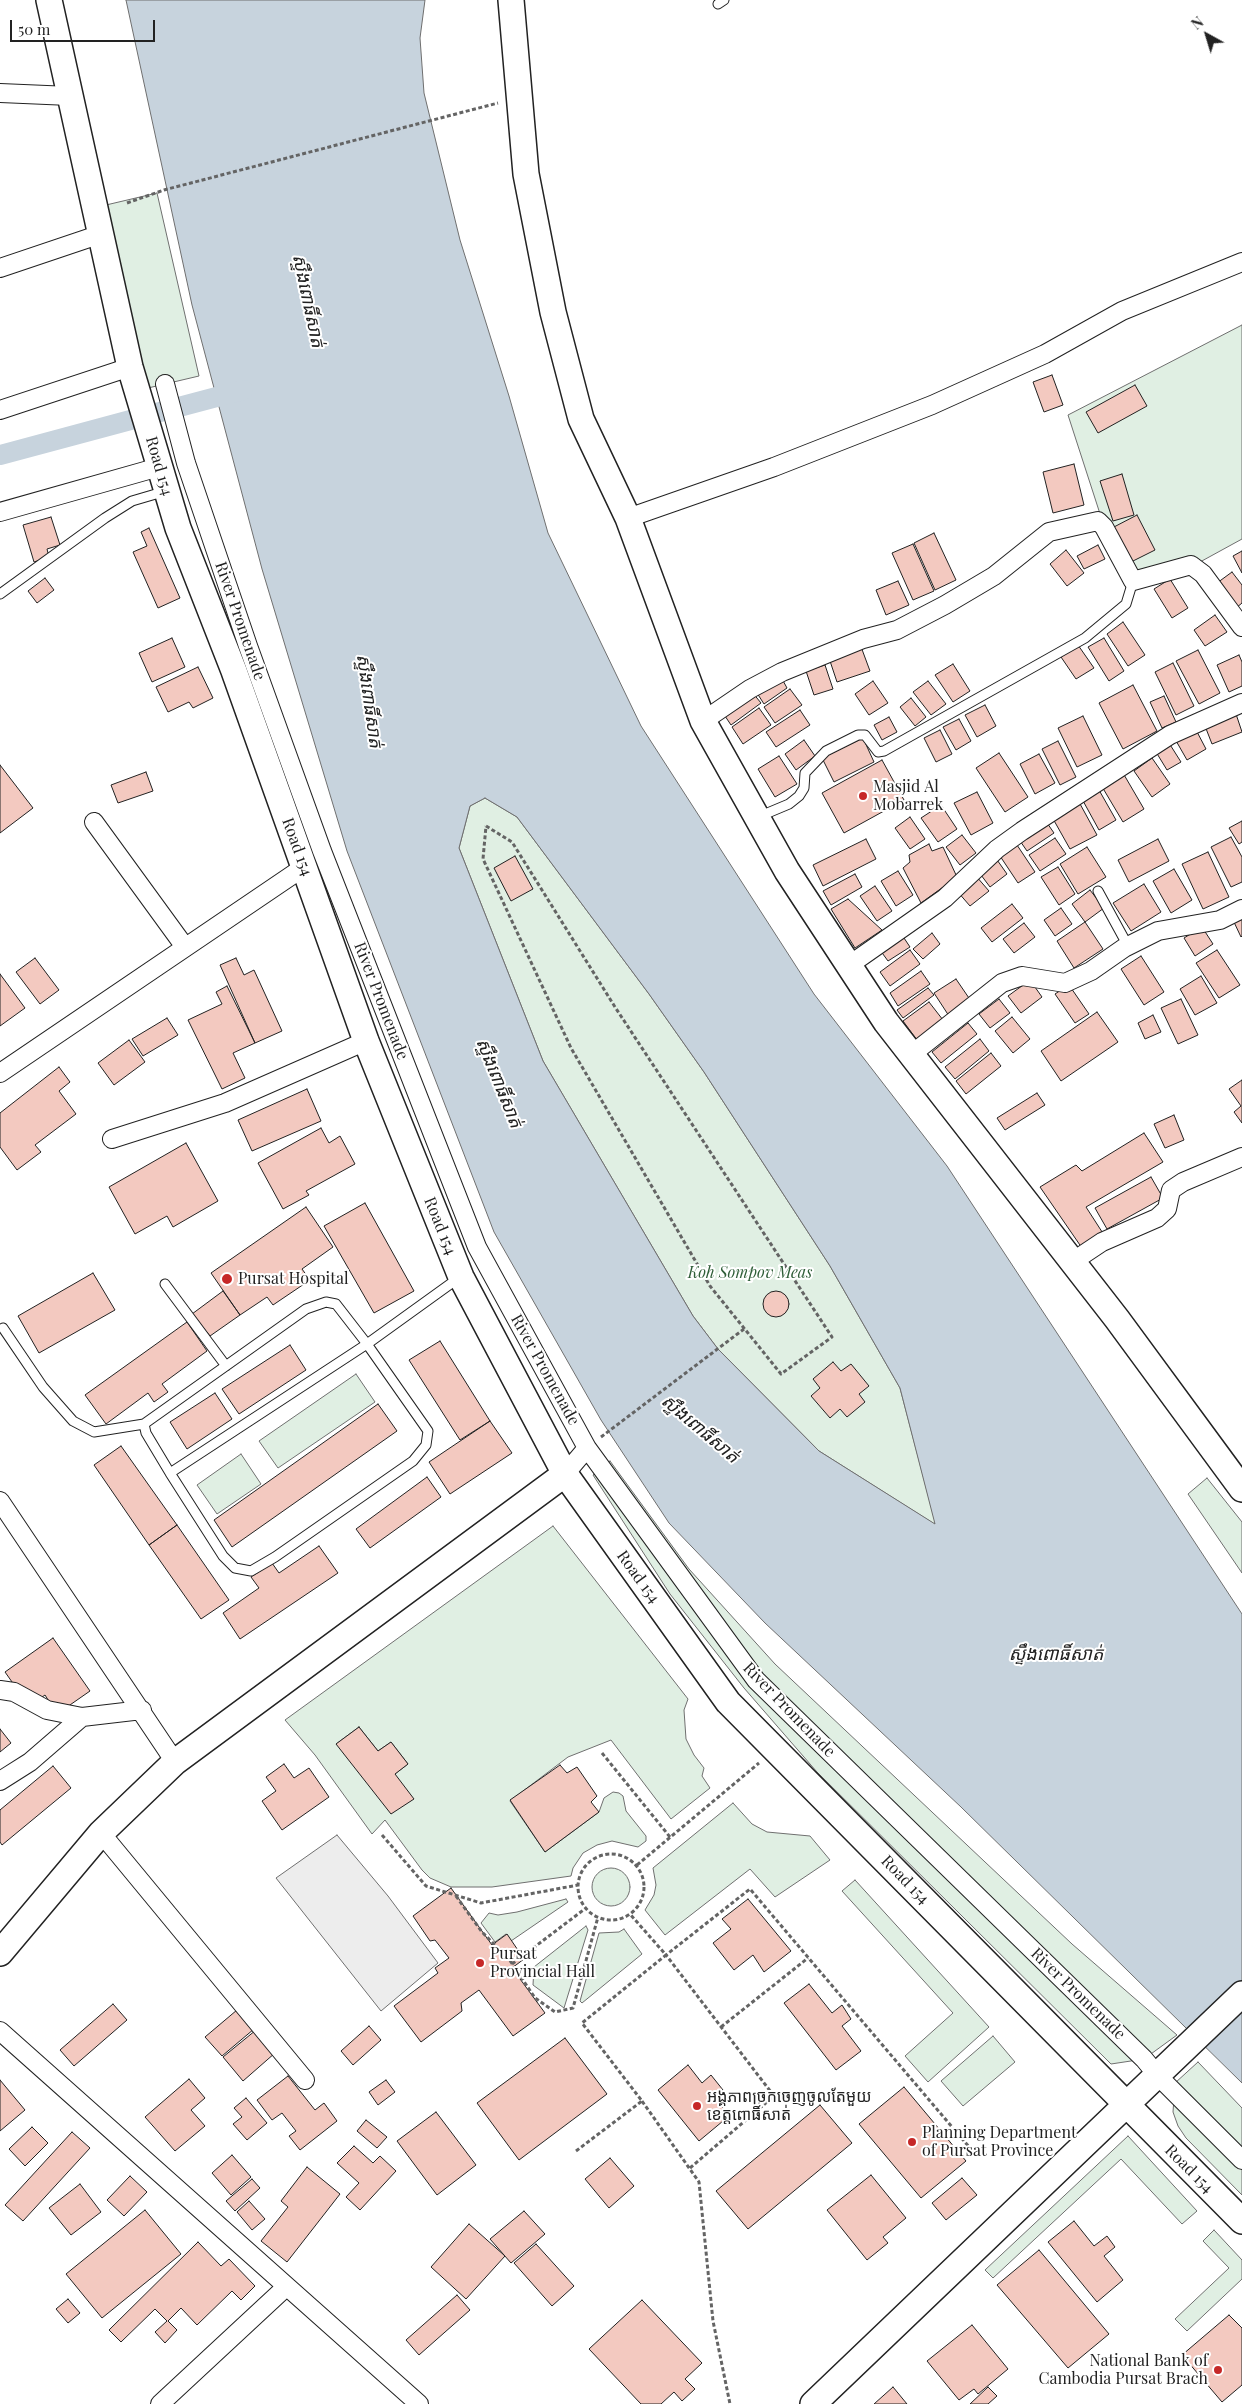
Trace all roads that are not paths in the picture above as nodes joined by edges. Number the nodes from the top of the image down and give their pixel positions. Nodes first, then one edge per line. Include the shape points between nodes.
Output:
1 (49, 0) edge
2 (511, 0) edge
3 (0, 93) edge
4 (70, 96) junction
5 (101, 234) junction
6 (1242, 262) edge
7 (0, 268) edge
8 (130, 367) junction
9 (166, 386) dead end
10 (0, 410) edge
11 (159, 467) junction
12 (166, 492) junction
13 (0, 512) edge
14 (628, 518) junction
15 (1133, 581) junction
16 (0, 594) edge
17 (1242, 627) edge
18 (1242, 703) edge
19 (703, 721) junction
20 (756, 818) junction
21 (94, 822) dead end
22 (304, 867) junction
23 (1098, 891) dead end
24 (1242, 909) edge
25 (1128, 946) junction
26 (185, 947) junction
27 (848, 966) junction
28 (366, 1041) junction
29 (912, 1054) junction
30 (0, 1073) edge
31 (112, 1139) dead end
32 (1242, 1157) edge
33 (1072, 1262) junction
34 (460, 1277) junction
35 (165, 1284) dead end
36 (3, 1328) dead end
37 (367, 1344) junction
38 (226, 1366) junction
39 (144, 1424) junction
40 (593, 1444) junction
41 (170, 1473) junction
42 (565, 1474) junction
43 (1242, 1489) edge
44 (0, 1501) edge
45 (0, 1690) edge
46 (142, 1710) junction
47 (82, 1717) junction
48 (175, 1762) junction
49 (0, 1781) edge
50 (101, 1833) junction
51 (0, 1953) edge
52 (1242, 1994) edge
53 (0, 2030) edge
54 (1158, 2076) junction
55 (304, 2080) dead end
56 (1126, 2106) junction
57 (1242, 2160) edge
58 (1242, 2221) edge
59 (286, 2287) junction
60 (160, 2404) edge
61 (419, 2404) edge
62 (812, 2404) edge

1 - 4 street, Road 154
2 - 14 street via 526,174 539,247 581,419
3 - 4 street
4 - 5 street, Road 154
5 - 7 street
5 - 8 street, Road 154
6 - 14 street via 1122,311 1045,354 932,405 774,467
8 - 10 street
8 - 11 street, Road 154
9 - 40 street, River Promenade via 183,450 248,646 322,850 477,1246
11 - 12 street, Road 154
11 - 13 street
12 - 16 lane via 132,501
12 - 22 street, Road 154
14 - 19 street
15 - 17 street via 1191,565 1203,574
15 - 19 street via 1098,521 1049,532 994,576 945,605 897,630 863,639 782,672
15 - 20 lane via 1126,604 1085,638 884,751 878,752 865,735 858,735 826,751 805,772 804,788 799,796 789,804
18 - 27 street via 1170,735 1022,831 997,849 945,898
19 - 20 street
20 - 27 street
21 - 26 street
22 - 26 street
22 - 28 street, Road 154
23 - 25 lane
24 - 25 street via 1220,920 1158,931
25 - 29 street via 1091,971 1065,982 1022,976 1002,983
26 - 30 street
27 - 29 street
28 - 31 street via 226,1103
28 - 34 street, Road 154
29 - 33 street
32 - 33 street via 1183,1182 1171,1190 1167,1209 1158,1218 1102,1242
33 - 43 street
34 - 37 lane
34 - 42 street, Road 154
35 - 38 lane
36 - 39 lane via 43,1387 73,1421 94,1432
37 - 38 lane via 336,1304 326,1302 306,1309
37 - 41 lane
37 - 41 lane via 428,1432 426,1445 413,1462 275,1557 251,1571 235,1568 222,1556
38 - 39 lane
39 - 41 lane via 146,1434
40 - 42 street
40 - 54 street, River Promenade via 756,1680
42 - 48 street
42 - 56 street, Road 154 via 728,1702
44 - 46 street
45 - 47 street via 14,1692 47,1710
46 - 47 street
46 - 48 street
47 - 49 street via 30,1762
48 - 50 street
50 - 51 street
50 - 55 street
52 - 54 street
53 - 59 street
54 - 56 street
54 - 57 street, River Promenade
56 - 58 street, Road 154
56 - 62 street
59 - 60 street
59 - 61 street

